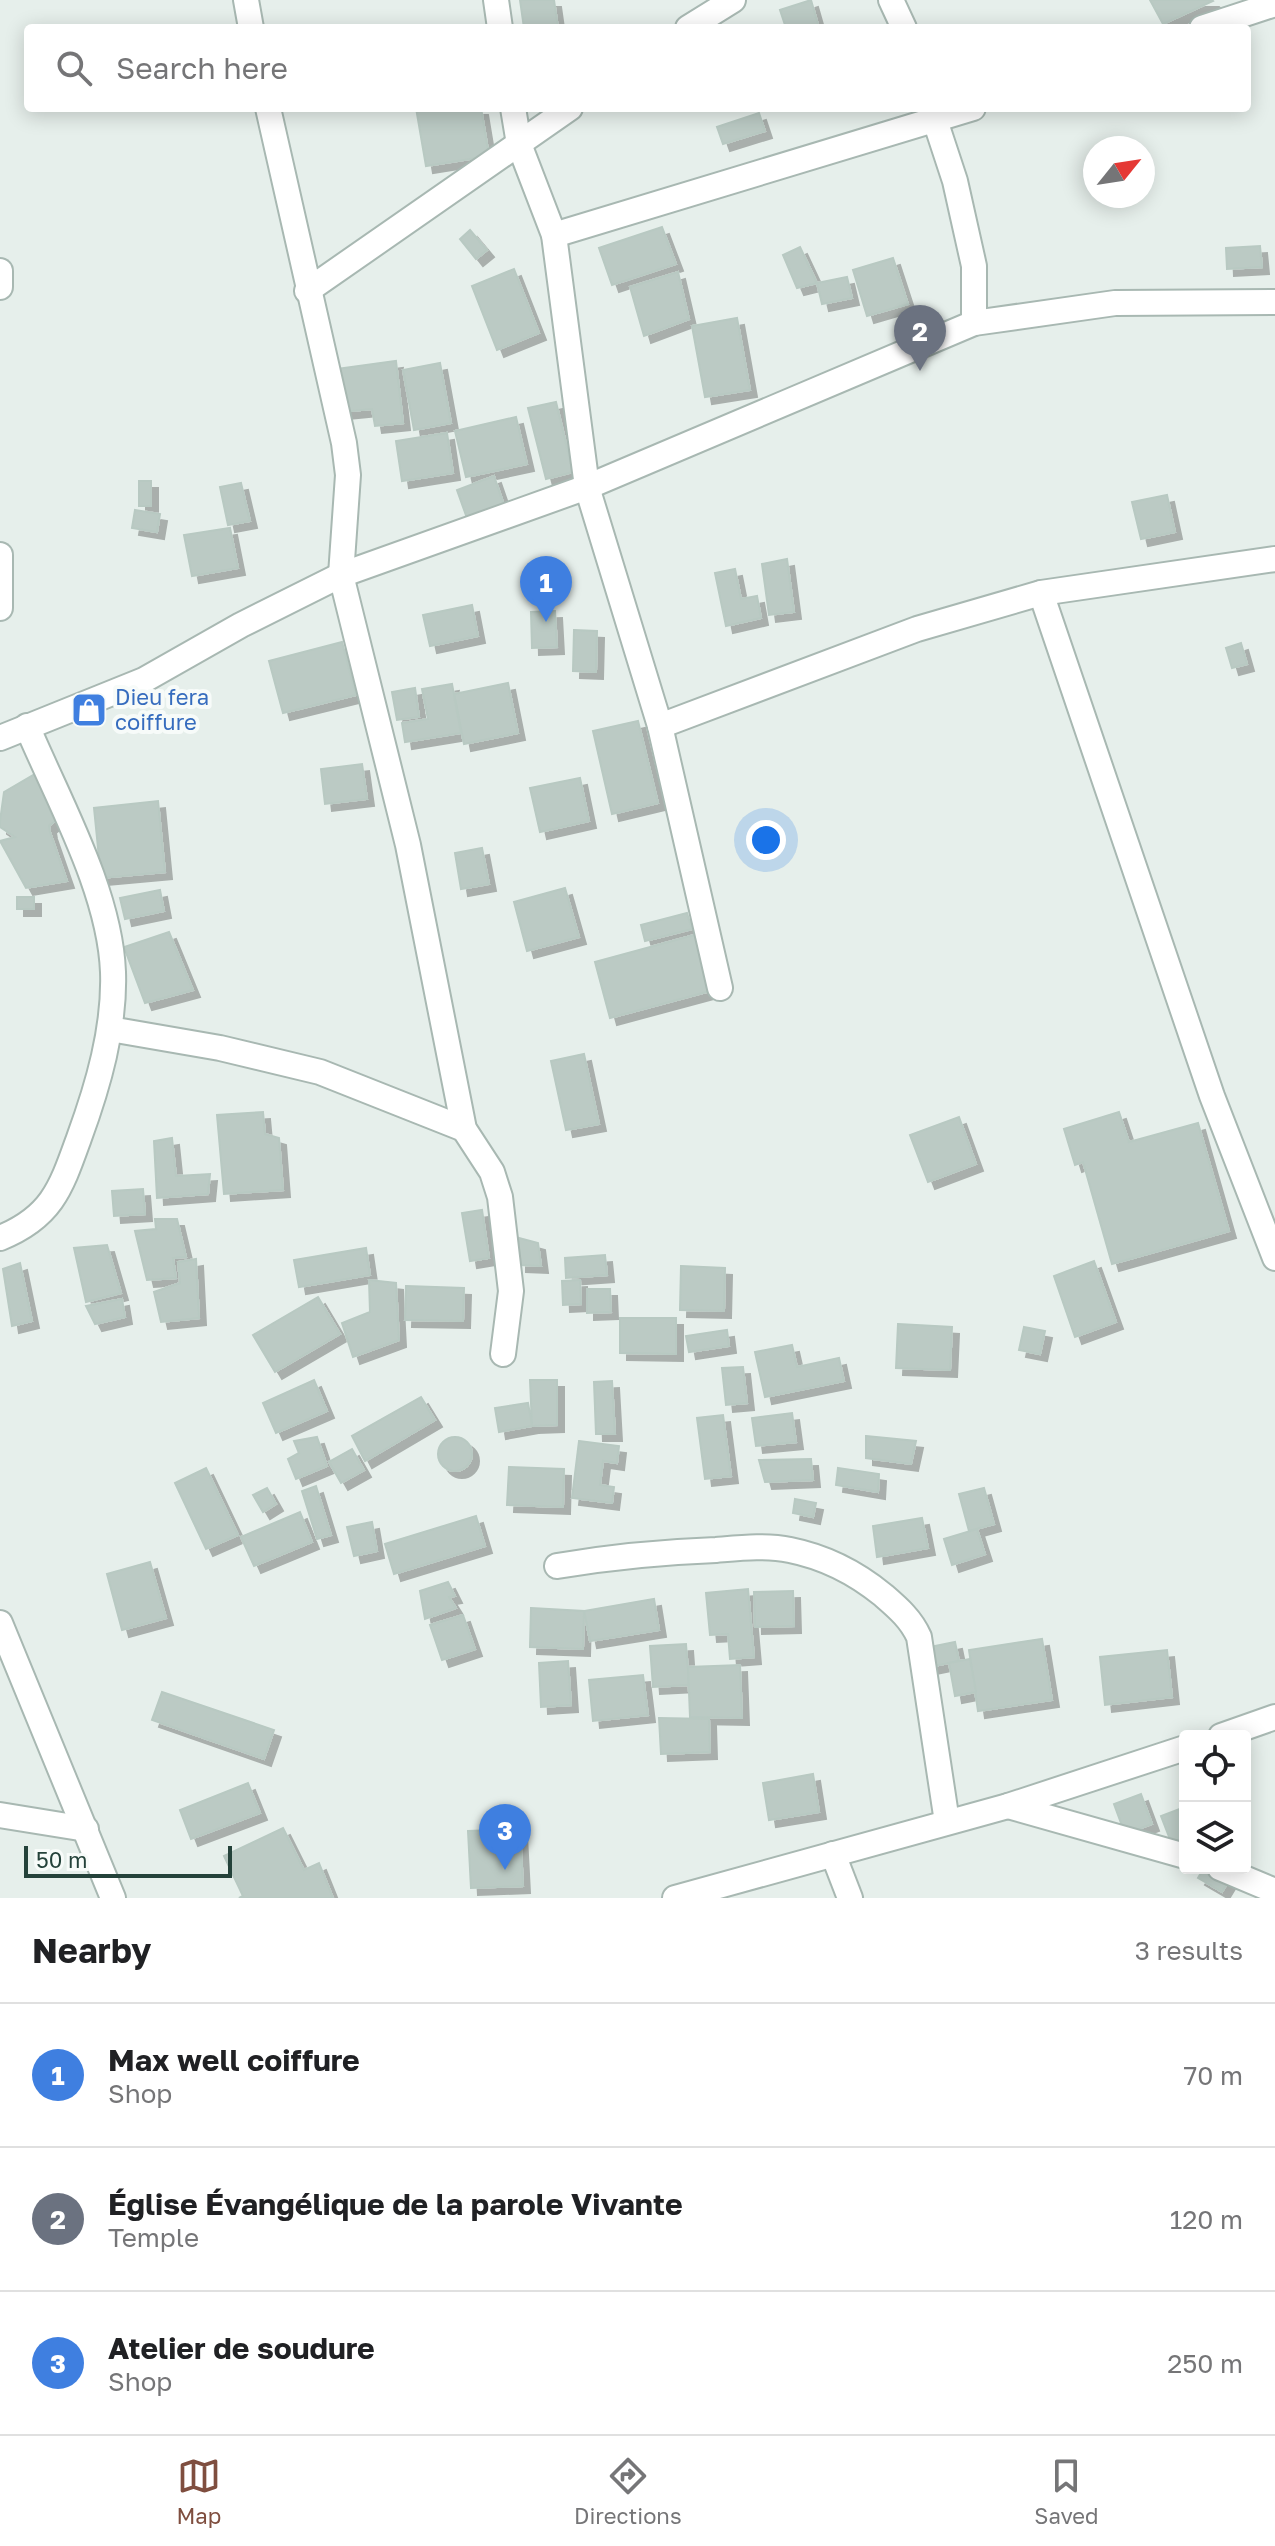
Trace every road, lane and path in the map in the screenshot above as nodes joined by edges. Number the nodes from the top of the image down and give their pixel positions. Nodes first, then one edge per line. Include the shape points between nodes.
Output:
1 (246, 0) edge
2 (496, 0) edge
3 (733, 0) edge
4 (891, 0) edge
5 (1275, 4) edge
6 (250, 24) edge
7 (499, 24) edge
8 (694, 24) edge
9 (902, 24) edge
10 (1214, 24) edge
11 (269, 112) edge
12 (514, 112) edge
13 (564, 112) edge
14 (933, 115) edge
15 (519, 144) junction
16 (554, 235) junction
17 (0, 271) edge
18 (0, 287) edge
19 (307, 291) junction
20 (1275, 302) edge
21 (974, 323) junction
22 (587, 487) junction
23 (0, 555) edge
24 (1275, 559) edge
25 (341, 575) junction
26 (1041, 593) junction
27 (0, 608) edge
28 (27, 726) junction
29 (660, 726) junction
30 (0, 738) edge
31 (720, 988) dead end
32 (110, 1029) junction
33 (464, 1129) junction
34 (0, 1238) edge
35 (1275, 1258) edge
36 (503, 1354) dead end
37 (557, 1566) dead end
38 (0, 1623) edge
39 (1275, 1717) edge
40 (1238, 1730) edge
41 (1179, 1750) edge
42 (1008, 1806) junction
43 (0, 1815) edge
44 (947, 1822) junction
45 (86, 1829) junction
46 (833, 1854) junction
47 (1179, 1854) edge
48 (1234, 1874) edge
49 (1275, 1891) edge
50 (704, 1893) edge
51 (113, 1898) edge
52 (675, 1898) edge
53 (850, 1898) edge

1 - 6 street
2 - 7 street
3 - 8 street
4 - 9 street
5 - 10 street
11 - 19 street
12 - 15 street
13 - 15 street
14 - 16 street
14 - 21 street via 974,266
15 - 16 street
15 - 19 street
16 - 22 street
17 - 18 street
19 - 25 street via 348,475
20 - 21 street via 1115,303
21 - 22 street
22 - 25 street
22 - 29 street
23 - 27 street
24 - 26 street
25 - 28 street via 144,680
25 - 33 street via 408,845
26 - 29 street via 917,629
26 - 35 street via 1212,1096
28 - 30 street
28 - 32 street via 102,910 113,971
29 - 31 street
32 - 33 street via 320,1072
32 - 34 street via 84,1125 56,1195 42,1215
33 - 36 street via 492,1172 500,1197 511,1291
37 - 44 street via 620,1556 760,1547 815,1557 869,1583 913,1623 919,1637
38 - 45 street
39 - 40 street
41 - 42 street
42 - 44 street
42 - 47 street
43 - 45 street
44 - 46 street
45 - 51 street
46 - 50 street
46 - 53 street
48 - 49 street
50 - 52 street

